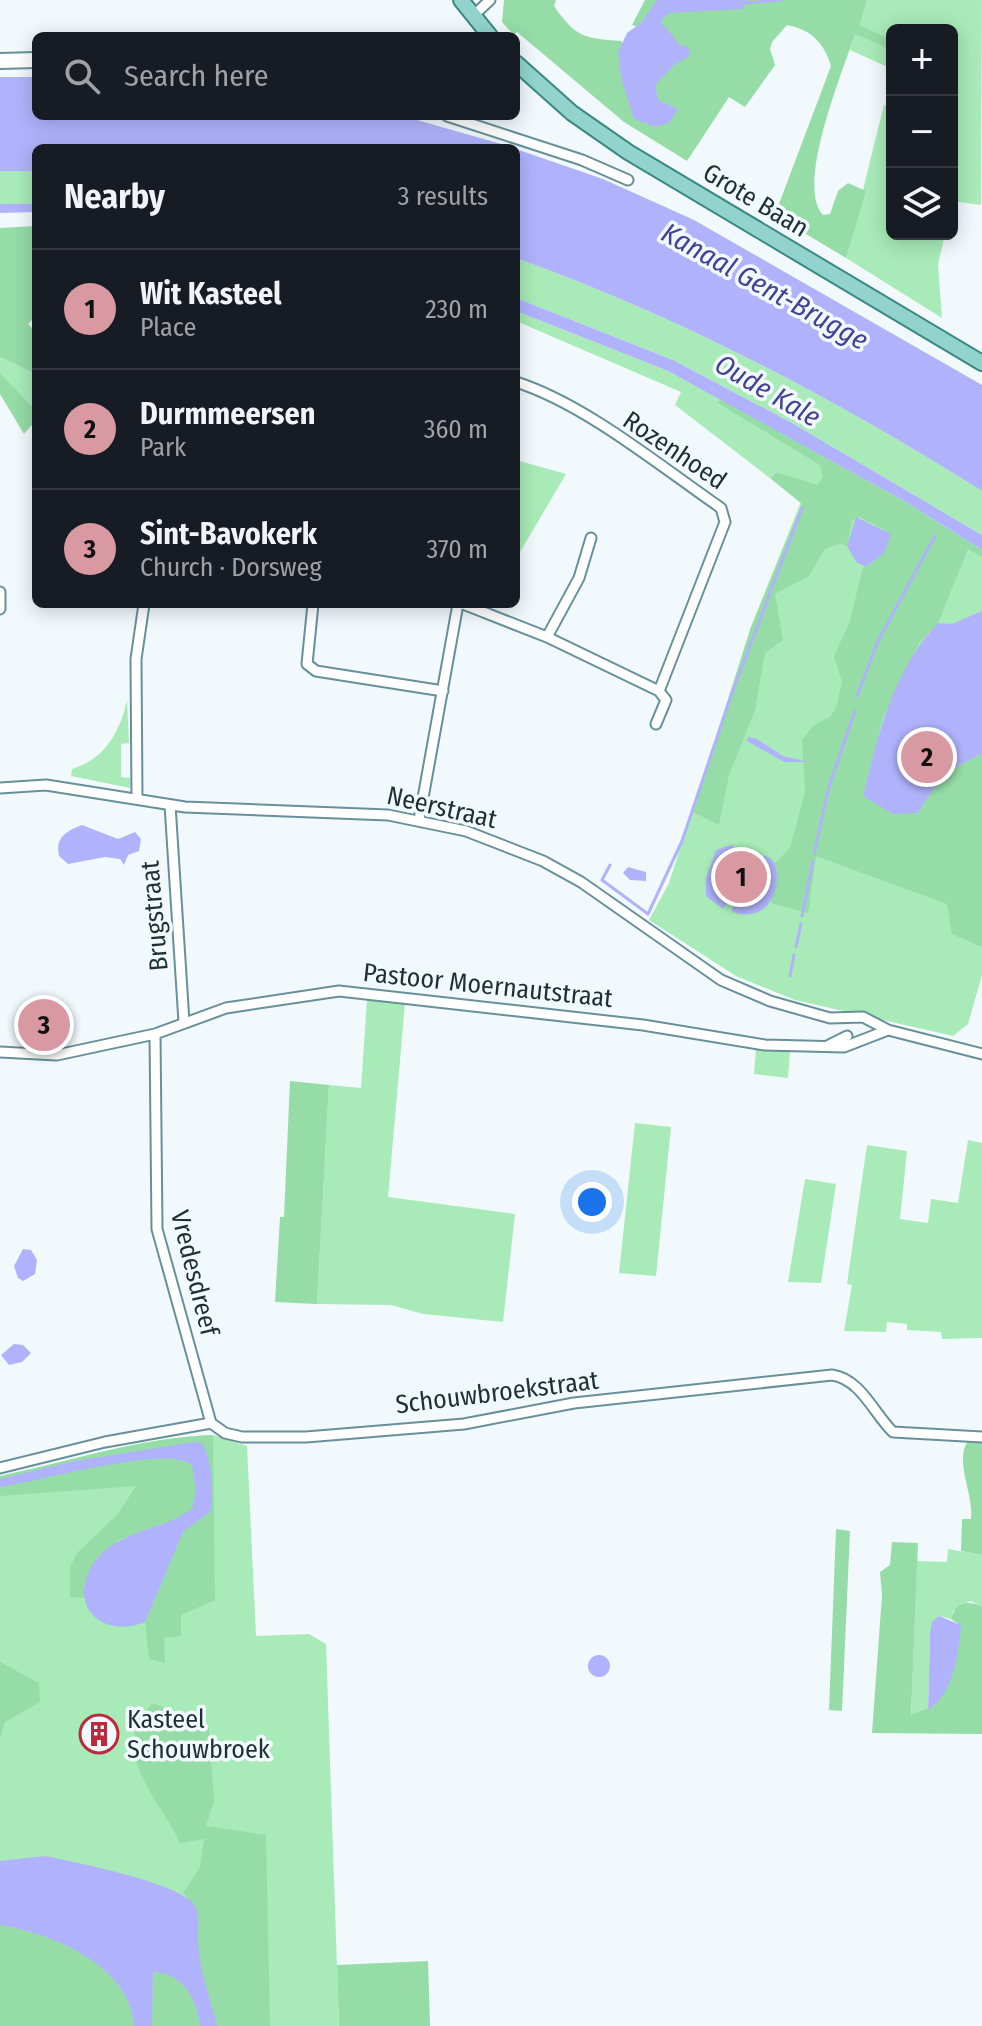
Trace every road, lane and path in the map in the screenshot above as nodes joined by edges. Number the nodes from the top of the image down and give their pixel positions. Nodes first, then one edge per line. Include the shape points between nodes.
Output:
1 (461, 0) edge
2 (490, 0) edge
3 (473, 16) junction
4 (487, 32) edge
5 (32, 60) edge
6 (0, 61) edge
7 (520, 67) edge
8 (459, 120) edge
9 (628, 180) dead end
10 (982, 363) edge
11 (520, 383) edge
12 (591, 538) dead end
13 (0, 592) edge
14 (143, 608) edge
15 (313, 608) edge
16 (460, 608) edge
17 (471, 608) edge
18 (0, 609) edge
19 (547, 637) junction
20 (443, 691) junction
21 (659, 691) junction
22 (656, 724) dead end
23 (0, 788) edge
24 (137, 799) junction
25 (170, 805) junction
26 (419, 820) junction
27 (184, 1022) junction
28 (870, 1023) junction
29 (847, 1027) junction
30 (888, 1030) junction
31 (155, 1034) junction
32 (871, 1036) junction
33 (856, 1042) junction
34 (821, 1049) junction
35 (0, 1052) edge
36 (982, 1054) edge
37 (211, 1423) junction
38 (982, 1437) edge
39 (0, 1468) edge

1 - 3 main road
2 - 3 street
3 - 4 main road
5 - 6 street
7 - 10 main road, Grote Baan via 572,113 628,152
8 - 9 street
11 - 21 street, Rozenhoed via 550,393 725,514
12 - 19 street via 579,578
13 - 18 street
14 - 24 street via 136,659
15 - 20 street via 307,664 316,671
16 - 20 street
17 - 19 street
19 - 21 street
20 - 26 street
21 - 22 street, Rozenhoed via 666,700
23 - 24 street, Neerstraat via 46,785
24 - 25 street, Neerstraat
25 - 26 street, Neerstraat via 356,812
25 - 27 street, Brugstraat
26 - 29 street, Neerstraat via 466,831 543,861 721,980
27 - 31 street, Pastoor Moernautstraat
27 - 34 street, Pastoor Moernautstraat via 263,1000 339,991
28 - 29 street, Neerstraat via 863,1017
28 - 30 street, Neerstraat
28 - 32 street
29 - 33 street
29 - 34 street
30 - 32 street
30 - 36 street, Neerstraat
31 - 35 street, Pastoor Moernautstraat via 57,1055
31 - 37 street, Vredesdreef via 157,1229
32 - 33 street
33 - 34 street, Pastoor Moernautstraat
37 - 38 street, Schouwbroekstraat via 242,1437 306,1437 464,1424 574,1403 832,1375 856,1386 898,1434
37 - 39 street

